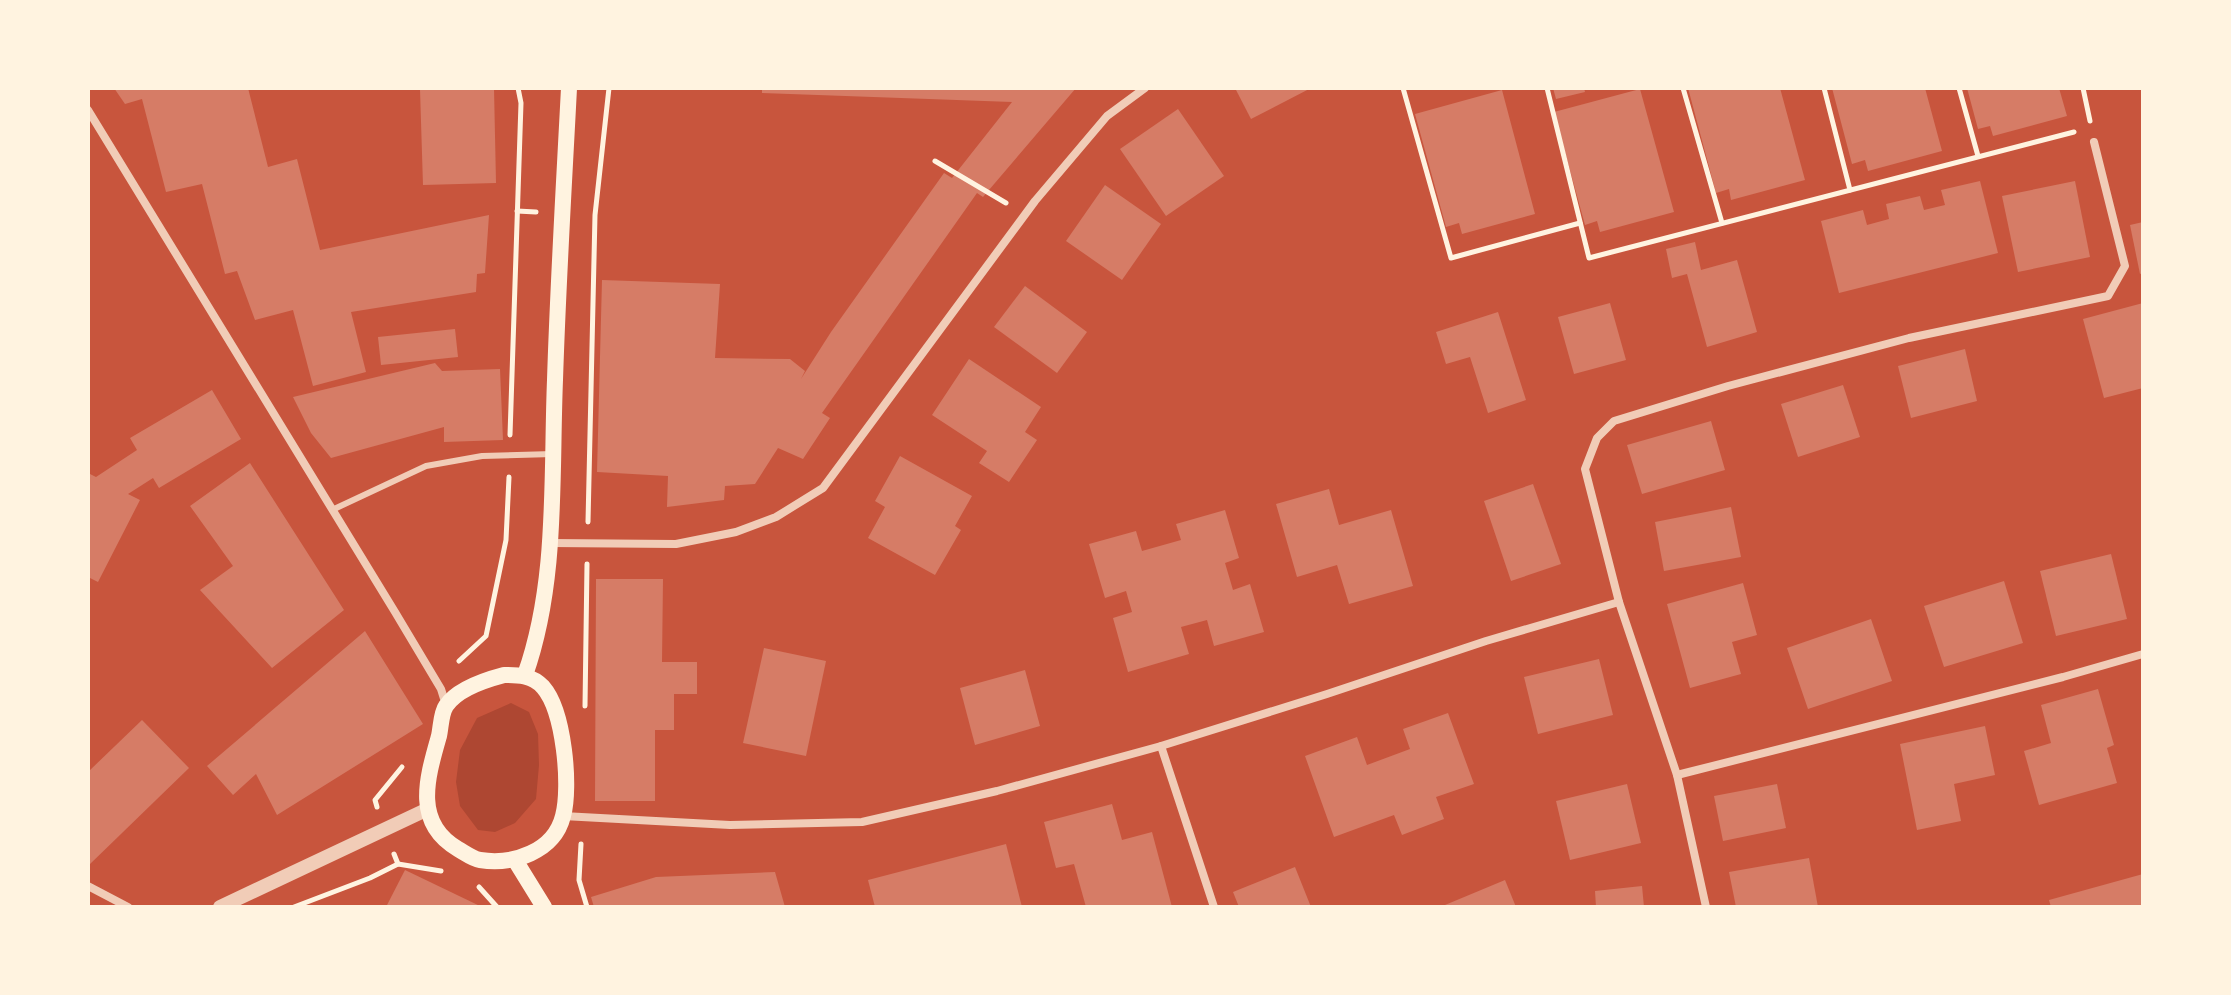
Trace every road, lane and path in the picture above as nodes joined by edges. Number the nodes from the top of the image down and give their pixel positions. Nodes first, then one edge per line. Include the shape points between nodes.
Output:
1 (569, 88) edge
2 (609, 88) edge
3 (1145, 88) edge
4 (1403, 88) edge
5 (1547, 88) edge
6 (1683, 88) edge
7 (1824, 88) edge
8 (1959, 88) edge
9 (2083, 88) edge
10 (88, 110) edge
11 (2091, 127) junction
12 (2094, 142) joint
13 (1978, 157) junction
14 (935, 161) dead end
15 (1850, 190) junction
16 (988, 191) dead end
17 (1580, 223) junction
18 (1722, 223) junction
19 (553, 454) junction
20 (332, 510) junction
21 (550, 543) junction
22 (587, 543) junction
23 (1619, 602) junction
24 (2143, 654) edge
25 (525, 675) junction
26 (446, 706) junction
27 (585, 715) dead end
28 (1161, 746) junction
29 (1677, 775) junction
30 (428, 809) junction
31 (563, 816) junction
32 (583, 817) junction
33 (515, 860) junction
34 (398, 864) dead end
35 (88, 886) edge
36 (128, 907) edge
37 (220, 907) edge
38 (294, 907) edge
39 (544, 907) edge
40 (587, 907) edge
41 (1214, 907) edge
42 (1706, 907) edge

1 - 19 main road
2 - 22 path via 595,215
3 - 22 street via 1107,116 1035,201 823,488 776,517 736,532 676,544
4 - 17 path via 1451,258
5 - 17 path
6 - 18 path
7 - 15 path
8 - 13 path
9 - 11 path
10 - 20 street
11 - 12 path
11 - 13 path
12 - 23 street via 2125,266 2108,296 1909,338 1614,421 1597,438 1585,469
13 - 15 path
14 - 16 path
15 - 18 path
17 - 18 path via 1589,258
19 - 20 lane via 482,456 426,466
19 - 21 main road
20 - 26 street via 441,689
21 - 22 street
21 - 25 main road via 537,641
22 - 27 path
23 - 28 street
23 - 29 street
24 - 29 street
25 - 26 main road via 473,684
25 - 31 main road via 543,687 557,717 566,752
26 - 30 main road via 429,771
28 - 32 street via 862,822 730,825
28 - 41 street
29 - 42 street
30 - 33 main road via 431,824 446,842 478,860
30 - 37 street
31 - 32 street
31 - 33 main road via 542,848
32 - 40 path via 579,880
33 - 39 main road
34 - 38 path
35 - 36 street

